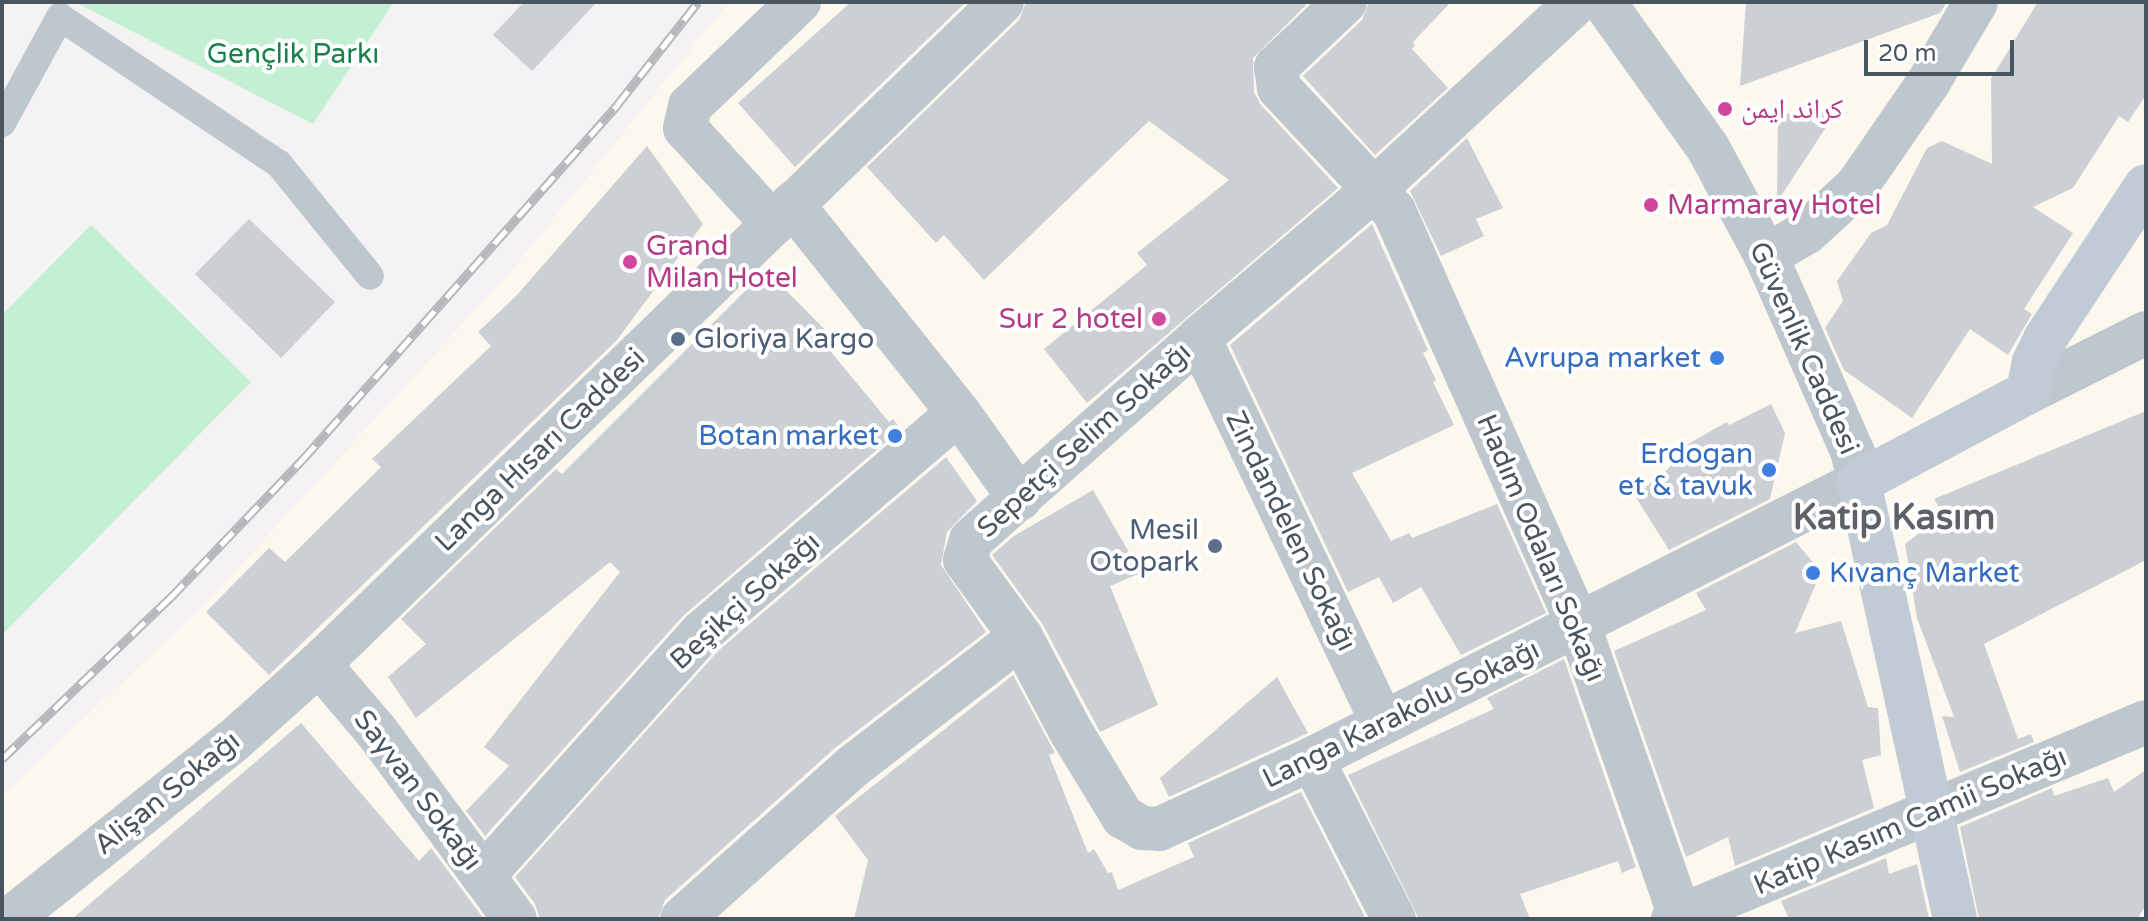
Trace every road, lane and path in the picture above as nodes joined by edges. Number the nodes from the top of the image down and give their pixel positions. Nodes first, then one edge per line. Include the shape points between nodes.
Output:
1 (799, 2) edge
2 (1002, 2) edge
3 (1345, 2) edge
4 (1577, 2) edge
5 (1604, 2) edge
6 (1976, 2) edge
7 (2, 123) edge
8 (2146, 186) edge
9 (1375, 189) junction
10 (782, 214) junction
11 (1766, 256) junction
12 (370, 276) dead end
13 (2146, 333) edge
14 (1199, 338) junction
15 (2028, 392) junction
16 (959, 413) junction
17 (1859, 482) junction
18 (1020, 499) junction
19 (1579, 626) junction
20 (1021, 637) junction
21 (319, 664) junction
22 (2146, 722) edge
23 (1383, 723) junction
24 (1312, 759) junction
25 (1931, 813) junction
26 (483, 876) junction
27 (1678, 918) edge
28 (10, 919) edge
29 (515, 919) edge
30 (682, 919) edge
31 (1394, 919) edge
32 (1955, 919) edge

1 - 10 street via 690,106 685,128
2 - 10 street, Langa Hısarı Caddesi
3 - 9 street, Hadım Odaları Sokağı via 1276,67 1279,88
4 - 9 street, Sepetçi Selim Sokağı
5 - 11 street, Güvenlik Caddesi via 1708,148
6 - 11 street via 1857,186 1807,232
7 - 12 lane via 60,17 279,164
8 - 15 main road via 2045,339
9 - 14 street, Sepetçi Selim Sokağı
9 - 19 street, Hadım Odaları Sokağı via 1394,211
10 - 16 street
10 - 21 street, Langa Hısarı Caddesi
11 - 17 street, Güvenlik Caddesi via 1853,453
13 - 15 street
14 - 18 street, Sepetçi Selim Sokağı
14 - 23 street, Zindandelen Sokağı
15 - 17 main road
16 - 18 street
16 - 26 street, Beşikçi Sokağı via 701,633
17 - 19 street, Langa Karakolu Sokağı
17 - 25 main road, Güvenlik Caddesi
18 - 20 street, Sepetçi Selim Sokağı via 971,540 965,560
19 - 23 street, Langa Karakolu Sokağı
19 - 27 street, Hadım Odaları Sokağı
20 - 24 street, Langa Karakolu Sokağı via 1109,795 1123,817 1142,828 1159,829
20 - 30 street via 852,767
21 - 26 street, Sayvan Sokağı via 377,732
21 - 28 street, Alişan Sokağı via 232,742
22 - 25 street, Katip Kasım Camii Sokağı
23 - 24 street, Langa Karakolu Sokağı
24 - 31 street
25 - 27 street, Katip Kasım Camii Sokağı
25 - 32 main road, Güvenlik Caddesi
26 - 29 street, Sayvan Sokağı

